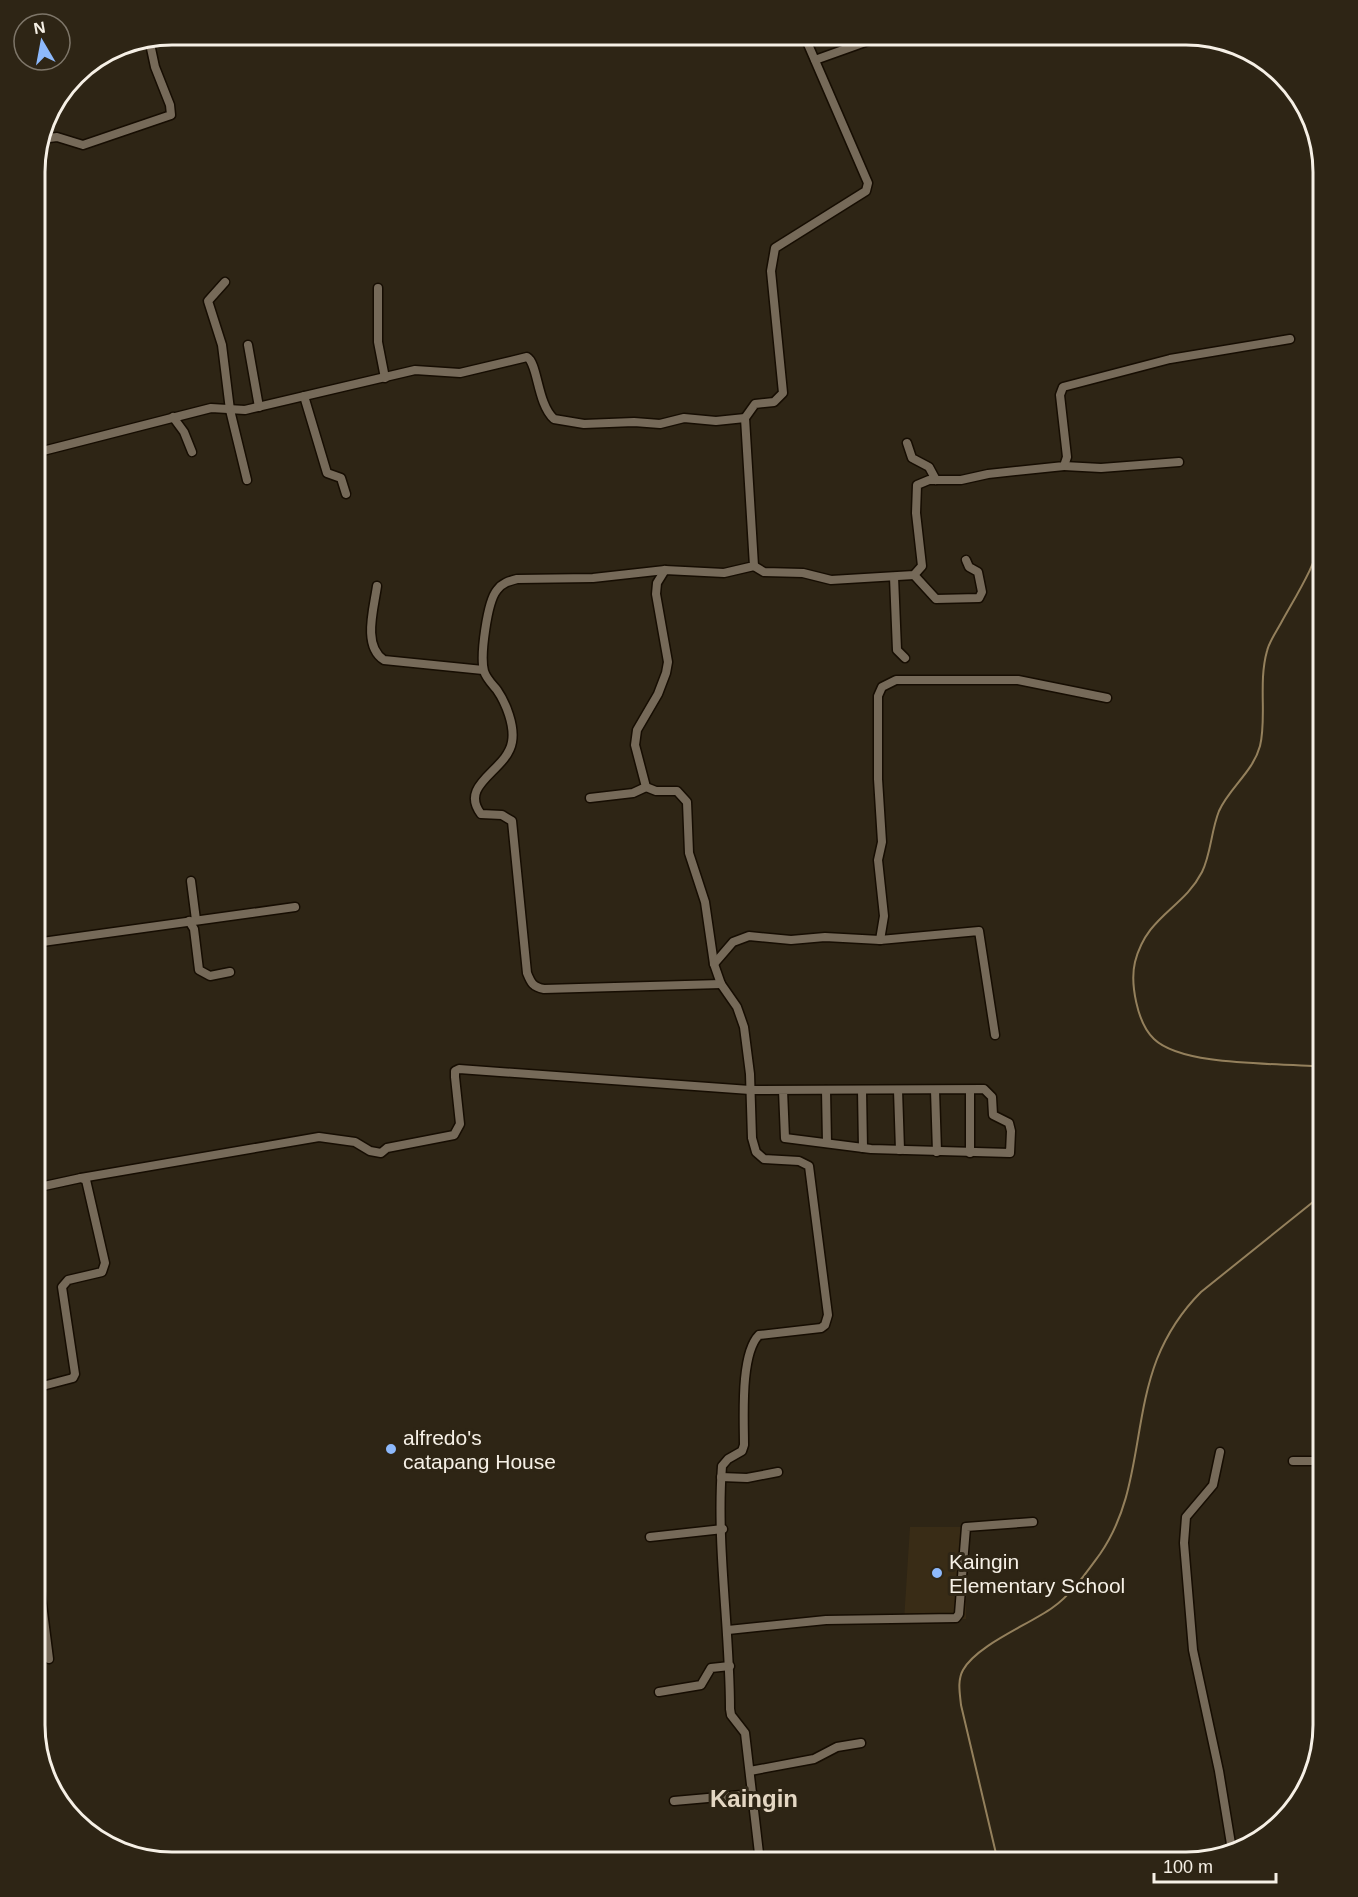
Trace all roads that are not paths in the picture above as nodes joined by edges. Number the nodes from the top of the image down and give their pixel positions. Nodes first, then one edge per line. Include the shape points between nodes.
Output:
1 (808, 45) edge
2 (857, 45) edge
3 (151, 47) edge
4 (815, 60) junction
5 (50, 137) edge
6 (225, 282) dead end
7 (378, 288) dead end
8 (1290, 339) dead end
9 (248, 345) dead end
10 (385, 378) junction
11 (304, 396) junction
12 (259, 406) junction
13 (230, 410) junction
14 (173, 417) junction
15 (745, 418) junction
16 (907, 443) dead end
17 (45, 450) edge
18 (192, 452) dead end
19 (1179, 462) dead end
20 (1064, 466) junction
21 (247, 480) dead end
22 (936, 480) junction
23 (346, 494) dead end
24 (966, 560) dead end
25 (754, 566) junction
26 (665, 570) junction
27 (914, 574) junction
28 (894, 577) junction
29 (377, 586) dead end
30 (905, 658) dead end
31 (483, 670) junction
32 (1107, 698) dead end
33 (646, 787) junction
34 (590, 798) dead end
35 (191, 881) dead end
36 (295, 907) dead end
37 (193, 920) junction
38 (880, 940) junction
39 (45, 942) edge
40 (714, 964) junction
41 (230, 972) dead end
42 (721, 984) junction
43 (994, 1035) dead end
44 (750, 1090) junction
45 (783, 1090) junction
46 (826, 1090) junction
47 (862, 1090) junction
48 (898, 1090) junction
49 (935, 1090) junction
50 (970, 1090) junction
51 (827, 1143) junction
52 (863, 1148) junction
53 (900, 1150) junction
54 (937, 1152) junction
55 (970, 1153) junction
56 (81, 1178) junction
57 (45, 1186) edge
58 (45, 1385) edge
59 (1220, 1452) dead end
60 (1293, 1461) dead end
61 (1313, 1461) edge
62 (778, 1472) dead end
63 (722, 1477) junction
64 (1033, 1522) dead end
65 (723, 1529) junction
66 (650, 1537) dead end
67 (45, 1629) edge
68 (728, 1630) junction
69 (49, 1659) dead end
70 (730, 1666) junction
71 (659, 1692) dead end
72 (861, 1743) dead end
73 (750, 1771) junction
74 (753, 1794) junction
75 (674, 1801) dead end
76 (1231, 1844) edge
77 (759, 1852) edge

1 - 4 street
2 - 4 street
3 - 5 street via 171,115 83,145
4 - 15 street via 867,187 775,248 771,271 783,393 774,402 755,404
6 - 13 street via 208,301 222,345
7 - 10 street via 378,342
8 - 20 street via 1170,360 1067,384 1060,395 1067,457
9 - 12 street
10 - 11 street
10 - 15 street via 416,370 460,374 527,357 541,401 554,419 660,424 684,418
11 - 12 street
11 - 23 street via 327,472 340,478
12 - 13 street
13 - 14 street via 211,408
13 - 21 street
14 - 17 street
14 - 18 street
15 - 25 street
16 - 22 street via 912,458 929,467
19 - 20 street via 1101,468
20 - 22 street
22 - 27 street via 917,485 915,492 922,566
24 - 27 street via 978,572 982,592 979,598 936,599
25 - 26 street via 724,573
25 - 28 street via 764,572 803,573 831,580
26 - 31 street via 505,582 496,590 487,614
26 - 33 street via 656,594 668,662 635,738
27 - 28 street
28 - 30 street via 897,650
29 - 31 street via 372,645 376,655 384,660
31 - 42 street via 507,711 513,739 497,770 474,791 473,799 481,814 502,815 512,822 531,982 544,989
32 - 38 street via 1018,680 896,680 882,687 878,696 882,836 878,860 884,916
33 - 34 street via 633,793
33 - 40 street via 677,791 687,802 689,853 705,902
35 - 37 street
36 - 37 street
37 - 39 street
37 - 41 street via 199,970 210,976
38 - 40 street via 749,936 733,942
38 - 43 street via 979,931
40 - 42 street
42 - 44 street via 742,1017
44 - 45 street
44 - 56 street via 459,1069 455,1077 460,1124 454,1135 387,1148 381,1153 355,1143 319,1137
44 - 63 street via 756,1152 764,1159 799,1161 809,1166 828,1321 821,1328 759,1335 755,1339 748,1366 744,1445 739,1454 724,1462
45 - 46 street
45 - 51 street via 785,1138
46 - 47 street
46 - 51 street
47 - 48 street
47 - 52 street
48 - 49 street
48 - 53 street
49 - 50 street
49 - 54 street
50 - 55 street
50 - 55 street via 984,1089 992,1097 993,1115 1009,1124 1011,1131 1010,1153
51 - 52 street
52 - 53 street
53 - 54 street
54 - 55 street
56 - 57 street
56 - 58 street via 89,1185 104,1268 102,1272 68,1280 62,1287 75,1374 73,1378
59 - 76 street via 1214,1485 1186,1517 1184,1544 1193,1650
60 - 61 street
62 - 63 street via 747,1478
63 - 65 street
64 - 68 street via 966,1527 956,1618 826,1620
65 - 66 street
65 - 68 street
67 - 69 street
68 - 70 street
70 - 71 street via 711,1668 701,1685
70 - 73 street via 731,1715 744,1730
72 - 73 street via 837,1747 813,1759
73 - 74 street
74 - 75 street
74 - 77 street

